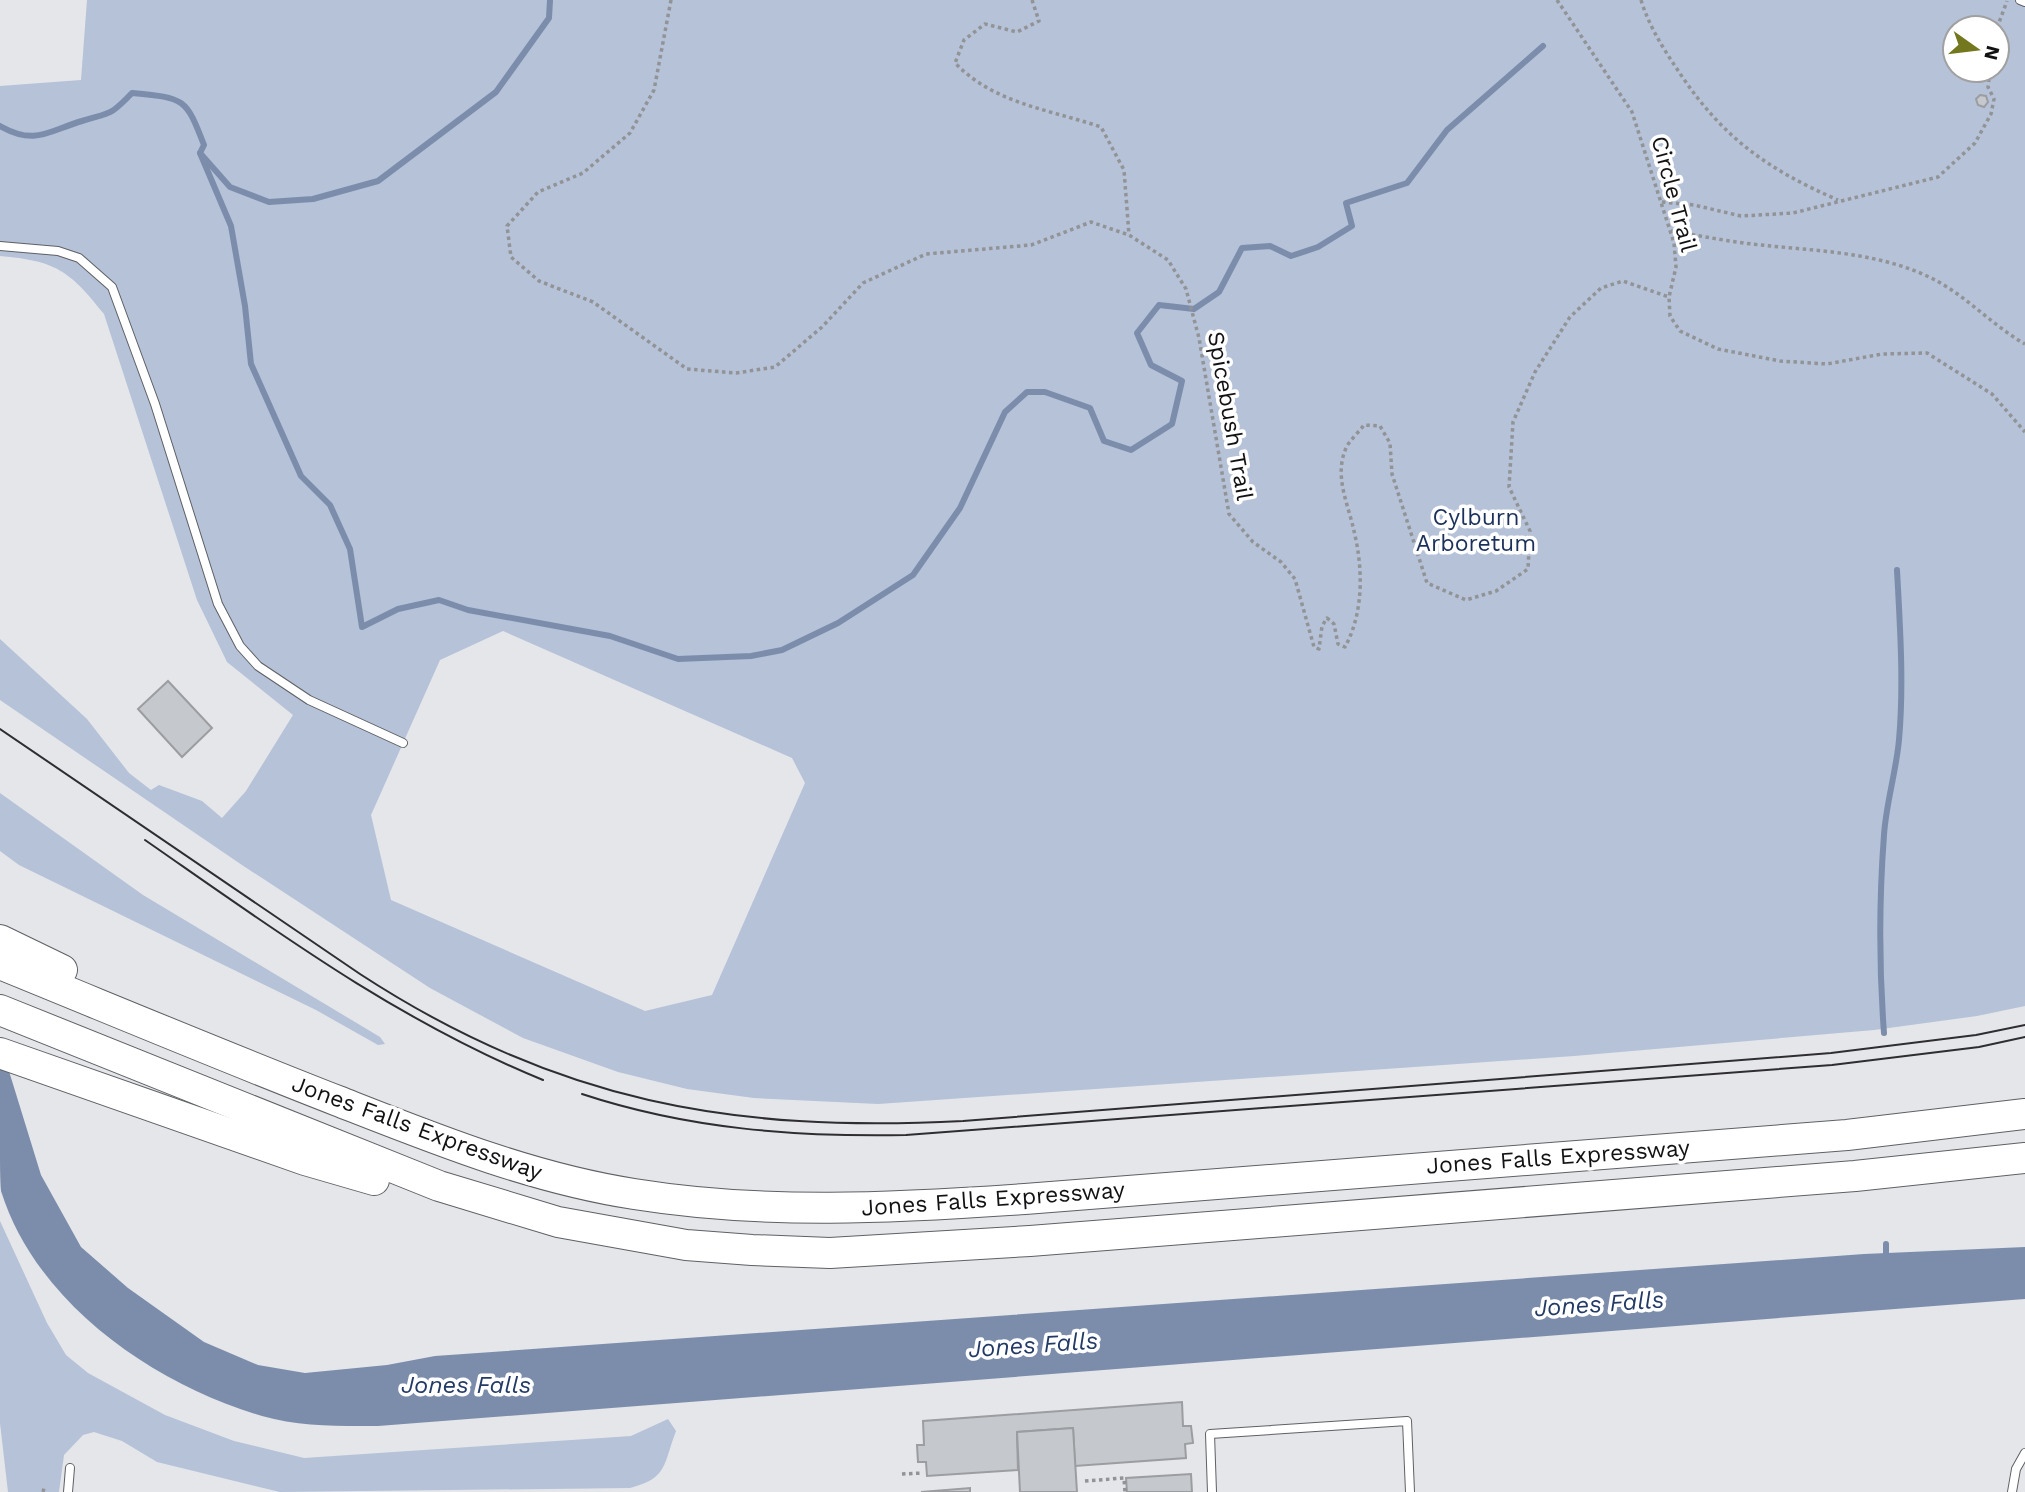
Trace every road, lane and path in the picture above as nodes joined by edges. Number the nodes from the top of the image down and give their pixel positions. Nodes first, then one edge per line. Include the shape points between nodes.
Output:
1 (671, 0) edge
2 (1032, 0) edge
3 (1557, 0) edge
4 (1641, 0) edge
5 (2020, 0) edge
6 (2025, 2) edge
7 (1988, 84) edge
8 (1840, 201) junction
9 (1662, 202) junction
10 (1671, 231) junction
11 (1129, 235) junction
12 (0, 246) edge
13 (1670, 297) junction
14 (2025, 344) edge
15 (2025, 432) edge
16 (403, 743) dead end
17 (4, 954) edge
18 (0, 1010) edge
19 (0, 1053) edge
20 (2025, 1114) edge
21 (2025, 1158) edge
22 (558, 1222) junction
23 (2025, 1453) edge
24 (70, 1468) dead end
25 (923, 1473) dead end
26 (902, 1474) dead end
27 (1085, 1481) dead end
28 (68, 1492) edge
29 (1125, 1492) edge
30 (1212, 1492) edge
31 (1410, 1492) edge
32 (2012, 1492) edge

1 - 11 path, Spicebush Trail via 654,90 630,133 583,173 538,192 507,226 511,257 539,281 593,302 687,369 736,373 775,367 822,327 863,283 926,254 1031,245 1091,222
2 - 11 path via 1039,21 1017,32 985,24 964,40 955,64 972,81 1001,98 1101,127 1124,170
3 - 9 path, Circle Trail via 1632,112
4 - 8 path via 1650,28 1705,110 1744,148 1791,179
5 - 6 lane
7 - 8 path via 1994,99 1991,114 1975,143 1938,177
8 - 9 path via 1793,213 1741,216
9 - 10 path, Circle Trail
10 - 13 path, Circle Trail via 1676,267
10 - 14 path via 1867,257 1927,276 1966,297
11 - 13 path, Spicebush Trail via 1168,260 1186,289 1199,338 1229,514 1295,579 1308,632 1314,647 1320,649 1327,618 1334,624 1338,644 1345,647 1361,589 1341,470 1347,446 1364,425 1380,426 1390,443 1392,474 1427,583 1466,600 1496,592 1528,569 1530,531 1509,487 1514,422 1535,372 1570,317 1601,288 1623,281
12 - 16 lane via 58,251 79,258 112,287 155,404 218,604 240,646 258,666 309,700
13 - 15 path, Circle Trail via 1670,316 1680,331 1718,349 1827,364 1882,354 1927,353 1992,394
17 - 20 highway, Jones Falls Expressway via 252,1068 503,1164 632,1194 768,1209 906,1208 1847,1135
18 - 22 highway, Jones Falls Expressway via 427,1182
19 - 22 highway via 305,1160 438,1198
21 - 22 highway, Jones Falls Expressway via 1855,1177 912,1250 830,1253 686,1245
23 - 32 lane
24 - 28 lane
25 - 26 path
27 - 29 path via 1124,1478
30 - 31 lane via 1210,1434 1406,1421

